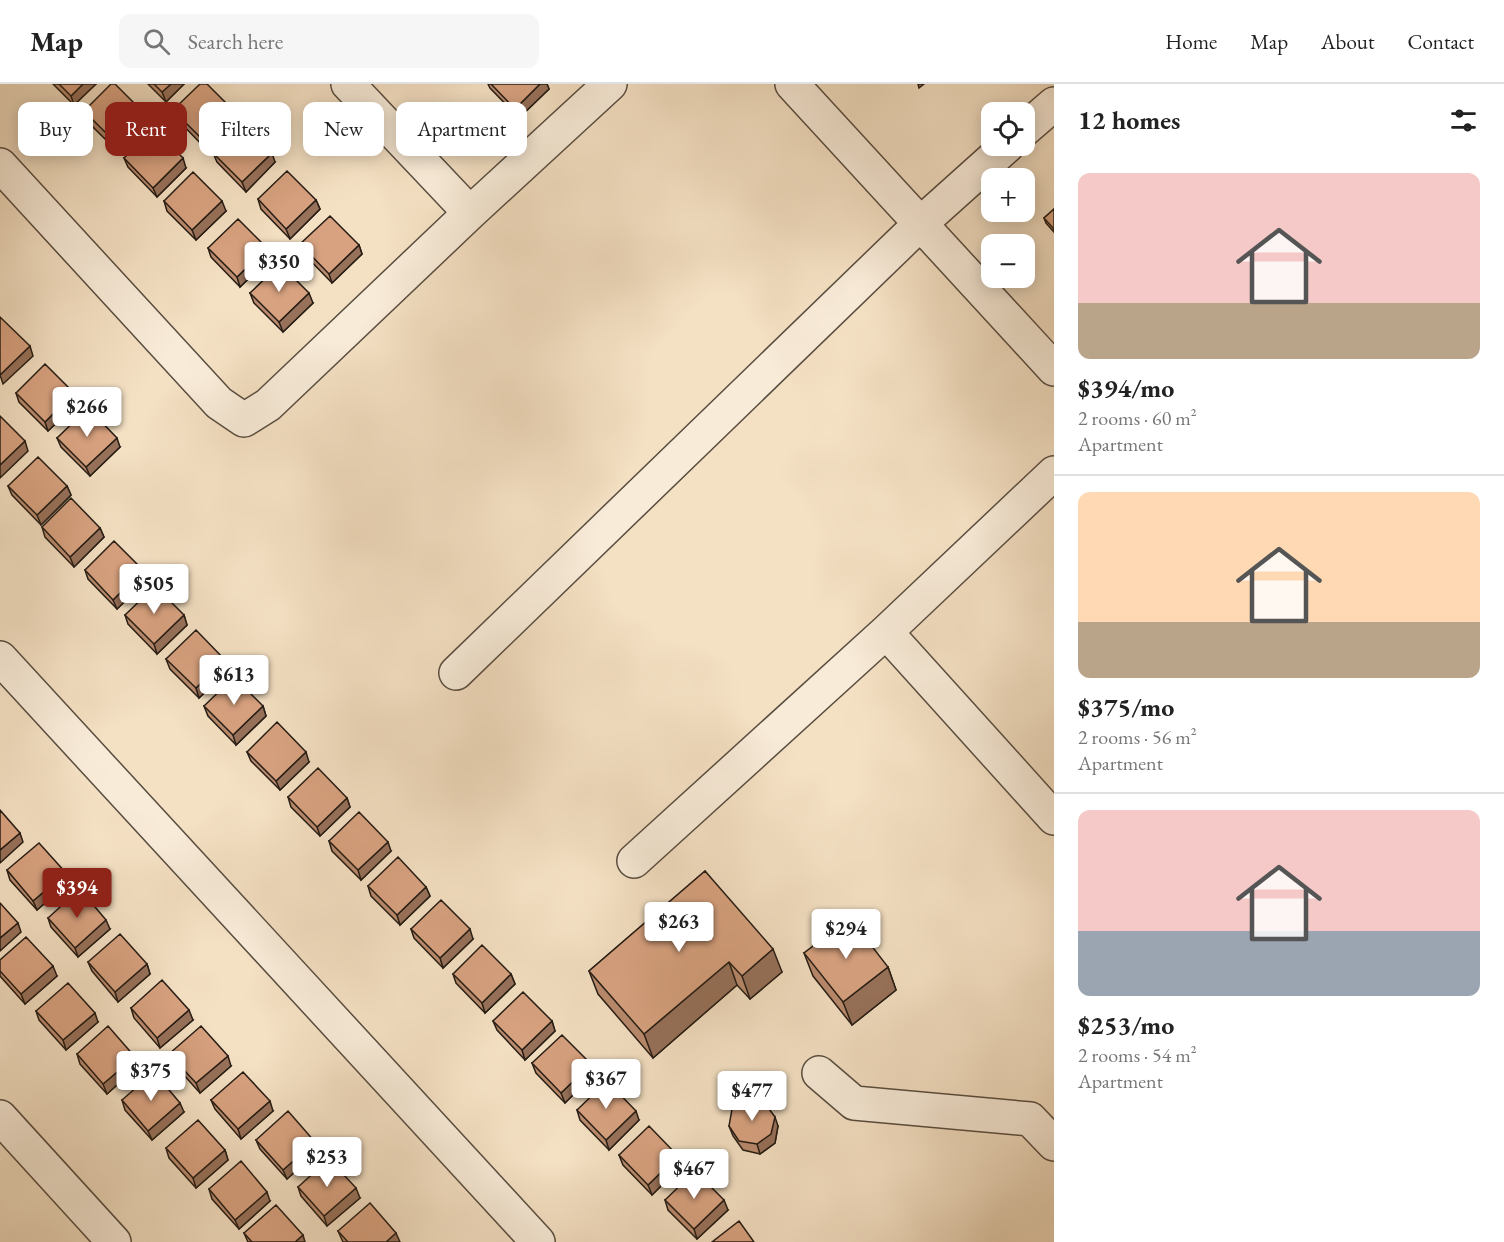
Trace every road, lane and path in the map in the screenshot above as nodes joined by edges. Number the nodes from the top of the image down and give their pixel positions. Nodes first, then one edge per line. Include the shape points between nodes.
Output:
1 (348, 84) edge
2 (610, 84) edge
3 (792, 84) edge
4 (1054, 104) edge
5 (1035, 120) edge
6 (996, 156) edge
7 (0, 165) edge
8 (470, 213) junction
9 (920, 224) junction
10 (1054, 369) edge
11 (1054, 473) edge
12 (886, 632) junction
13 (0, 658) edge
14 (456, 673) dead end
15 (1054, 818) edge
16 (633, 861) dead end
17 (819, 1073) dead end
18 (0, 1118) edge
19 (1054, 1144) edge
20 (114, 1242) edge
21 (538, 1242) edge

1 - 8 street
2 - 8 street
3 - 9 street
4 - 5 street
6 - 9 street
7 - 8 street via 219,403 244,420 268,405
9 - 10 street
9 - 14 street
11 - 12 street
12 - 15 street
12 - 16 street
13 - 21 street
17 - 19 street via 854,1103 1030,1119
18 - 20 street

